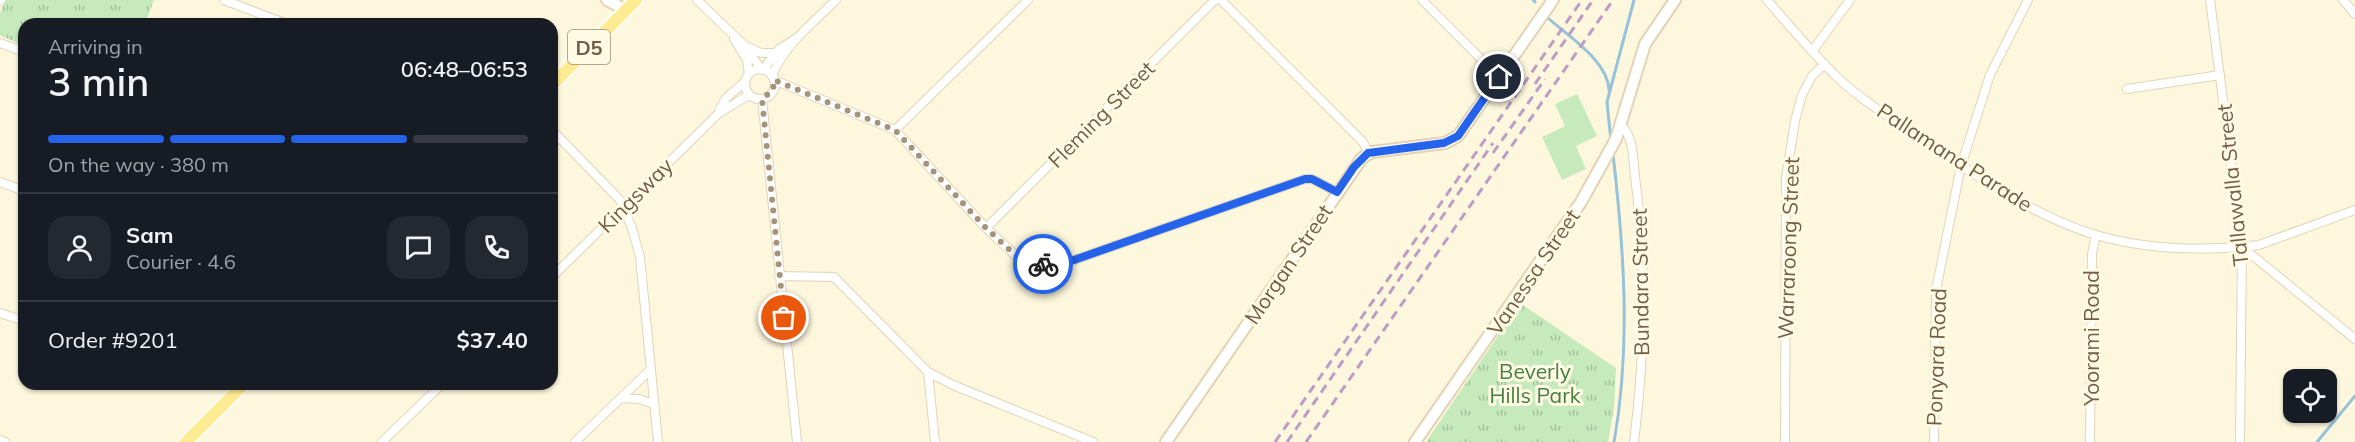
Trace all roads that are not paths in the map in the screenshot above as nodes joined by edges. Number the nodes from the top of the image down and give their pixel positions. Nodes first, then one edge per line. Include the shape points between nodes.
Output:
1 (224, 0) edge
2 (607, 0) edge
3 (636, 0) edge
4 (697, 0) edge
5 (836, 0) edge
6 (1028, 0) edge
7 (1215, 0) edge
8 (1221, 0) edge
9 (1422, 0) edge
10 (1552, 0) edge
11 (1675, 0) edge
12 (1767, 0) edge
13 (1850, 0) edge
14 (2028, 0) edge
15 (2210, 0) edge
16 (2343, 0) edge
17 (626, 10) junction
18 (2355, 14) edge
19 (271, 18) edge
20 (732, 35) junction
21 (796, 38) junction
22 (0, 43) edge
23 (744, 45) junction
24 (18, 50) edge
25 (1813, 50) junction
26 (775, 54) junction
27 (1825, 64) junction
28 (763, 70) junction
29 (2220, 75) junction
30 (1499, 77) junction
31 (747, 78) junction
32 (773, 78) junction
33 (558, 79) edge
34 (792, 88) junction
35 (2127, 89) dead end
36 (773, 90) junction
37 (749, 95) junction
38 (762, 99) junction
39 (719, 112) junction
40 (1621, 125) junction
41 (895, 130) junction
42 (558, 136) edge
43 (1368, 153) junction
44 (1961, 166) junction
45 (0, 182) edge
46 (18, 189) edge
47 (1337, 192) junction
48 (623, 207) junction
49 (2355, 210) edge
50 (986, 228) junction
51 (2096, 235) junction
52 (2242, 247) junction
53 (558, 270) edge
54 (779, 276) junction
55 (0, 312) edge
56 (18, 319) edge
57 (2355, 339) edge
58 (650, 370) junction
59 (928, 372) junction
60 (239, 390) edge
61 (436, 390) edge
62 (621, 398) junction
63 (654, 404) junction
64 (194, 439) edge
65 (0, 440) edge
66 (5, 442) edge
67 (382, 442) edge
68 (575, 442) edge
69 (658, 442) edge
70 (797, 442) edge
71 (935, 442) edge
72 (1093, 442) edge
73 (1166, 442) edge
74 (1415, 442) edge
75 (1634, 442) edge
76 (1785, 442) edge
77 (1934, 442) edge
78 (2090, 442) edge
79 (2240, 442) edge

1 - 19 street
2 - 17 street
3 - 17 main road, D5
4 - 20 street
5 - 21 street
6 - 41 street
7 - 50 street, Fleming Street
8 - 43 street via 1363,142
9 - 30 street
10 - 30 street
11 - 40 street, Vanessa Street via 1641,51
12 - 25 street, Pallamana Parade
13 - 25 street
14 - 44 street, Ponyara Road via 1990,75
15 - 29 street, Tallawalla Street
16 - 18 street
17 - 33 main road, D5
20 - 23 street
20 - 31 street via 747,60
21 - 26 street
21 - 32 street via 776,64
22 - 24 street
23 - 26 street
23 - 28 street
25 - 27 street, Pallamana Parade
26 - 28 street
27 - 44 street, Pallamana Parade via 1867,101
27 - 76 street, Warraroong Street via 1812,76 1802,95 1786,178
28 - 31 street
28 - 32 street
29 - 35 street
29 - 52 street, Tallawalla Street
30 - 43 street via 1452,141
31 - 37 street
31 - 39 street, Kingsway via 726,98
32 - 34 street
32 - 36 street
34 - 36 street
34 - 41 street
36 - 38 street
37 - 38 street
37 - 39 street, Kingsway
38 - 54 street
39 - 48 street, Kingsway
40 - 74 street, Vanessa Street via 1581,202
40 - 75 street, Bundara Street via 1631,147 1641,218 1643,297
41 - 50 street
42 - 48 street
43 - 47 street, Morgan Street
44 - 51 street, Pallamana Parade via 2040,212
44 - 77 street, Ponyara Road via 1936,290
45 - 46 street
47 - 50 street via 1305,179 1074,260 1027,266
47 - 73 street, Morgan Street
48 - 53 street, Kingsway
48 - 58 street via 640,257
49 - 52 street, Pallamana Parade via 2259,245
51 - 52 street, Pallamana Parade via 2171,247
51 - 78 street, Yoorami Road via 2092,254
52 - 57 street
52 - 79 street, Tallawalla Street
54 - 59 street via 834,278
54 - 70 street
55 - 56 street
58 - 62 street
58 - 63 street
59 - 71 street
59 - 72 street
60 - 64 main road
61 - 67 street
62 - 63 street
62 - 68 street
63 - 69 street
65 - 66 street

